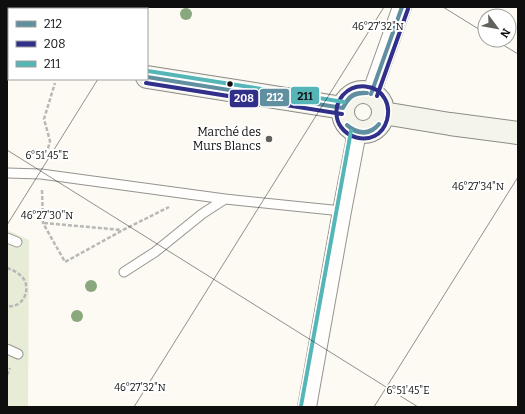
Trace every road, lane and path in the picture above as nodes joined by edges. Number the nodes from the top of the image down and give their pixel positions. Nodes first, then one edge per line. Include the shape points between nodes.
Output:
1 (402, 7) edge
2 (148, 77) edge
3 (371, 94) junction
4 (343, 108) junction
5 (383, 113) junction
6 (357, 132) junction
7 (518, 133) edge
8 (7, 173) edge
9 (225, 198) junction
10 (342, 212) junction
11 (43, 223) dead end
12 (123, 230) dead end
13 (7, 238) edge
14 (17, 242) dead end
15 (7, 268) edge
16 (124, 272) dead end
17 (7, 306) edge
18 (7, 349) edge
19 (18, 354) dead end
20 (307, 407) edge

1 - 3 street
2 - 4 street
3 - 4 street via 364,92 350,96
3 - 5 street via 378,98
4 - 6 street via 342,114 347,126
5 - 6 street via 382,120 372,131
5 - 7 street
6 - 10 street
8 - 9 lane via 41,174
9 - 10 lane
9 - 16 lane via 155,252
10 - 20 street
11 - 12 path
13 - 14 lane
15 - 17 path via 23,279 26,290 22,301
18 - 19 lane

